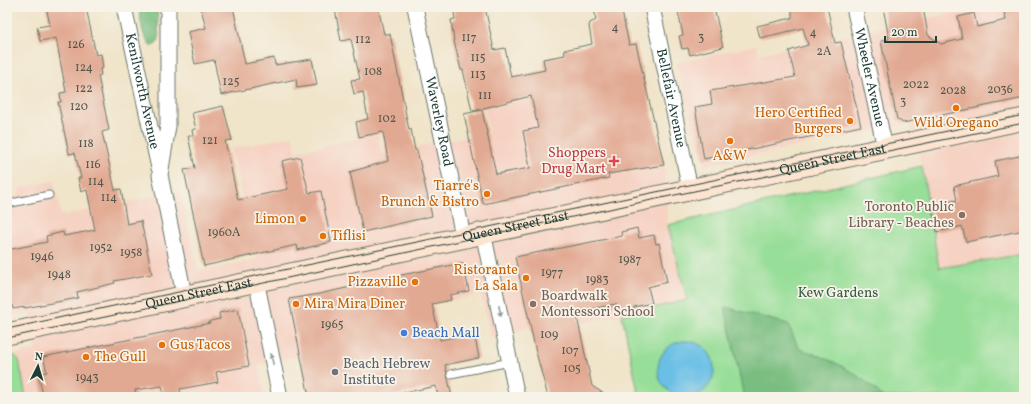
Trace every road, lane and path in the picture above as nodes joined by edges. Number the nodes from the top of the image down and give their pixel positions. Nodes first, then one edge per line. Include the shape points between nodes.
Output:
1 (124, 7) edge
2 (168, 7) edge
3 (415, 7) edge
4 (652, 7) edge
5 (854, 7) edge
6 (1024, 119) edge
7 (885, 148) junction
8 (160, 175) junction
9 (690, 189) junction
10 (49, 195) dead end
11 (7, 204) edge
12 (483, 232) junction
13 (463, 236) junction
14 (256, 280) junction
15 (184, 295) junction
16 (7, 334) edge
17 (510, 362) junction
18 (451, 374) dead end
19 (280, 397) edge
20 (517, 397) edge

1 - 8 street, Kenilworth Avenue
2 - 8 street, Kenilworth Avenue via 168,126
3 - 13 street, Waverley Road
4 - 9 street, Bellefair Avenue
5 - 7 street, Wheeler Avenue
6 - 7 main road, Queen Street East
7 - 9 main road, Queen Street East
8 - 15 street, Kenilworth Avenue
9 - 12 main road, Queen Street East
10 - 11 lane
12 - 13 main road, Queen Street East
12 -> 17 street
13 - 14 main road, Queen Street East
14 - 15 main road, Queen Street East
19 -> 14 street
15 - 16 main road, Queen Street East
17 - 18 lane
17 - 20 street

